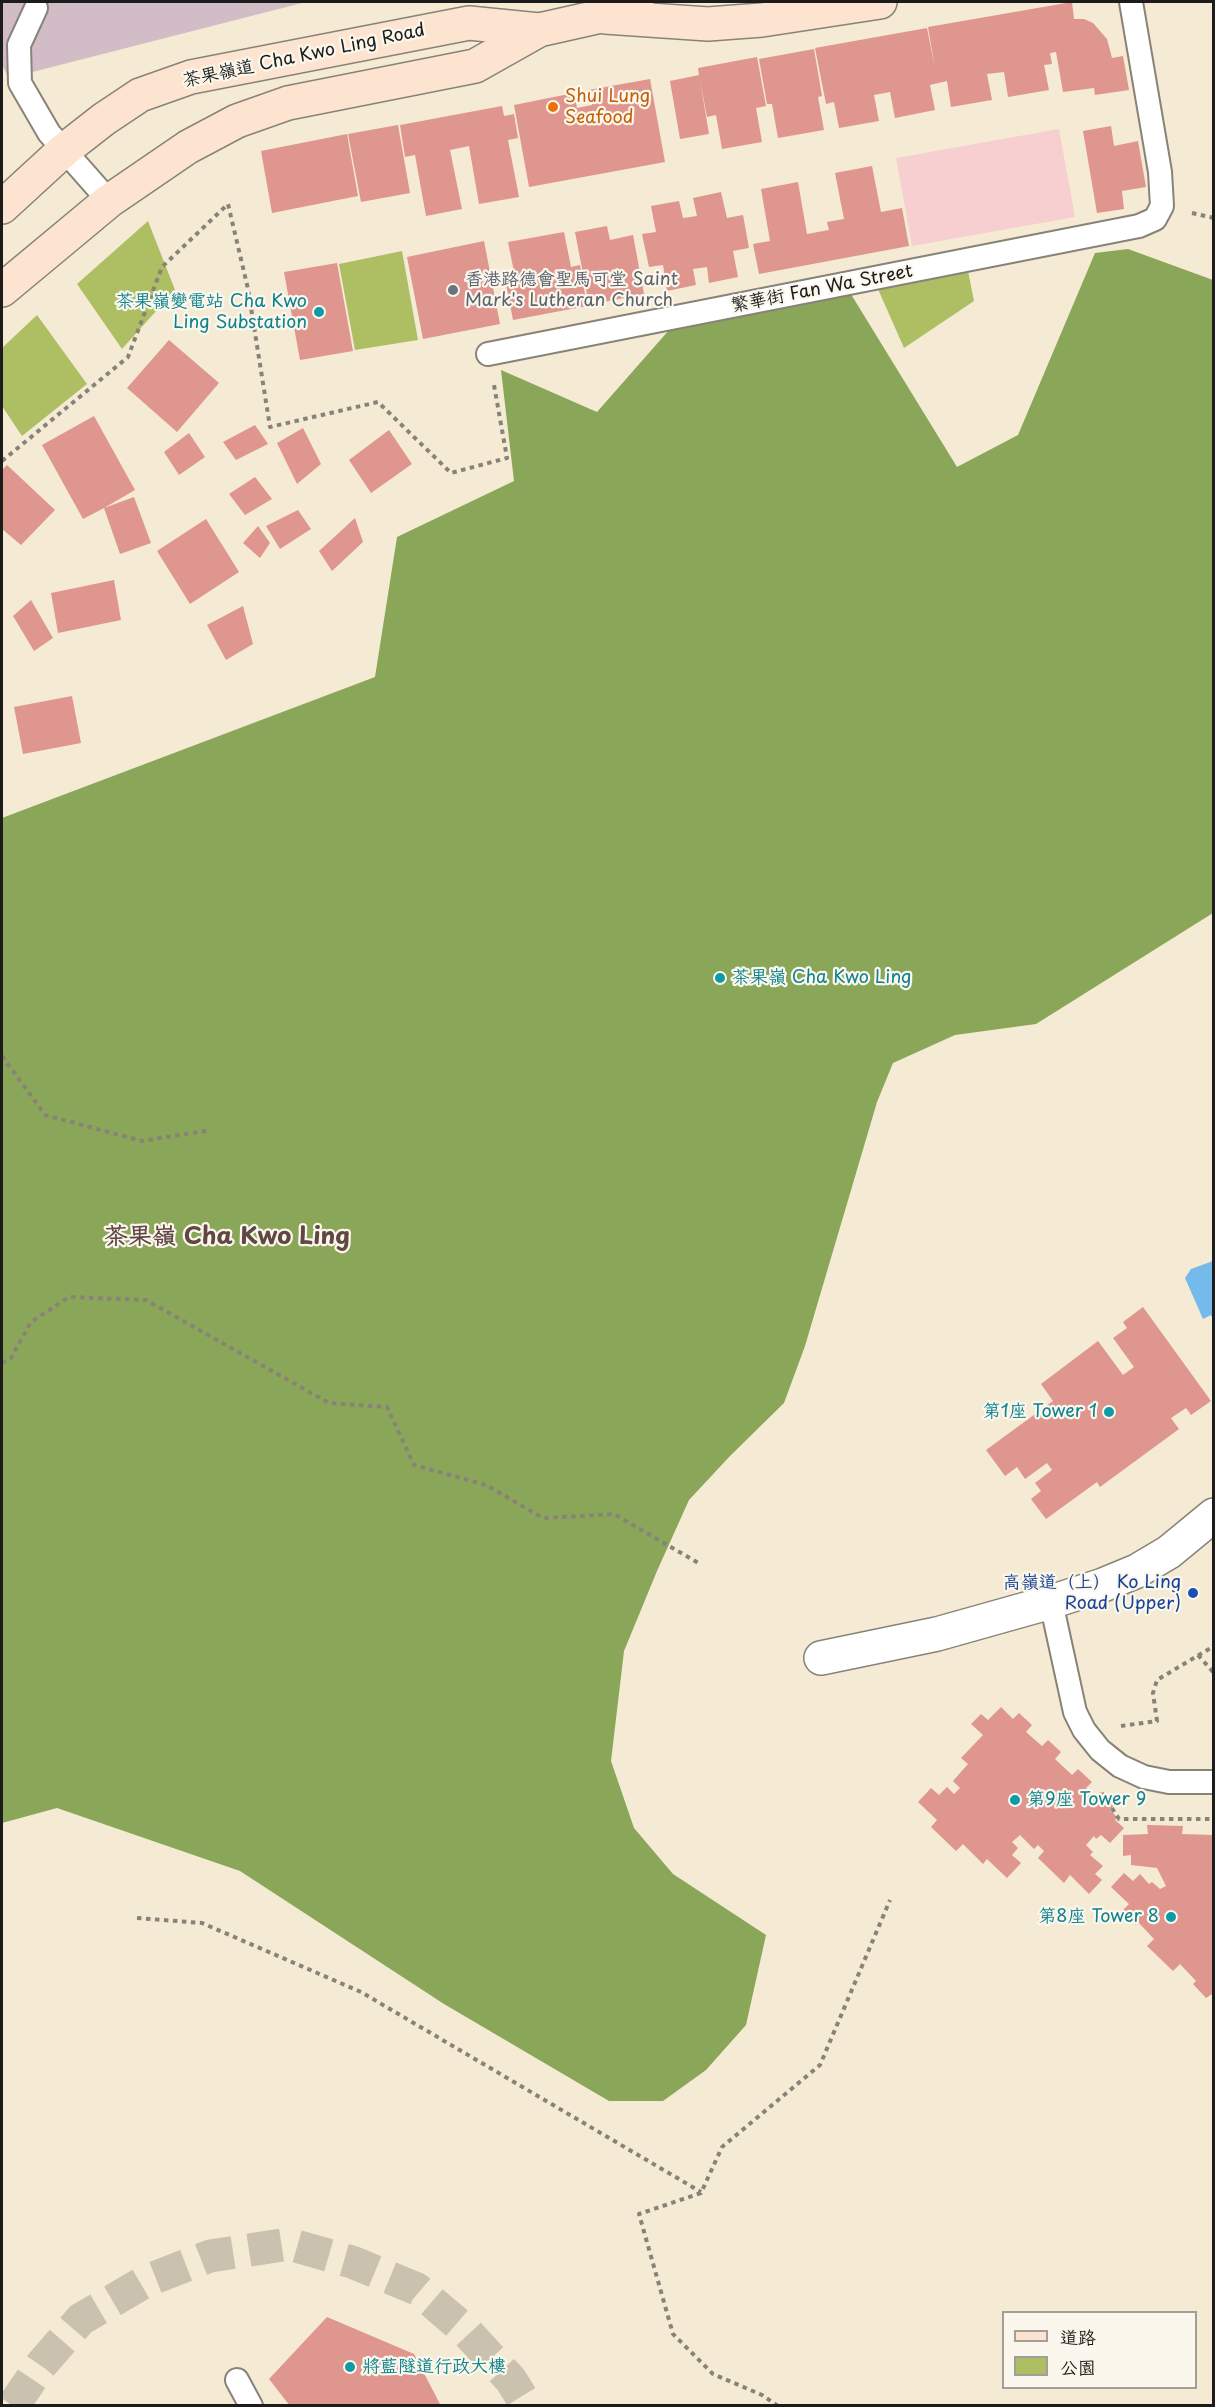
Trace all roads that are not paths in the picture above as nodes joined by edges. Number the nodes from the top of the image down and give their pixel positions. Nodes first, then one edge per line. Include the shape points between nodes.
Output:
1 (637, 2) edge
2 (880, 2) edge
3 (1131, 2) edge
4 (36, 8) dead end
5 (597, 17) junction
6 (540, 30) junction
7 (63, 151) junction
8 (109, 201) junction
9 (2, 207) edge
10 (2, 290) edge
11 (488, 354) dead end
12 (1214, 1515) edge
13 (1051, 1602) junction
14 (821, 1658) dead end
15 (1214, 1782) edge
16 (237, 2380) dead end
17 (251, 2406) edge

1 - 5 main road, 茶果嶺道 Cha Kwo Ling Road
2 - 5 main road, 茶果嶺道 Cha Kwo Ling Road via 708,24
3 - 11 lane, 繁華街 Fan Wa Street via 1160,172 1162,206 1155,219 1139,226
4 - 7 lane via 19,45 20,83
5 - 6 main road, 茶果嶺道 Cha Kwo Ling Road
6 - 7 main road, 茶果嶺道 Cha Kwo Ling Road via 469,23 191,77 140,95
6 - 8 main road, 茶果嶺道 Cha Kwo Ling Road via 475,66 288,103 237,121 188,147
7 - 8 lane
7 - 9 main road, 茶果嶺道 Cha Kwo Ling Road
8 - 10 main road, 茶果嶺道 Cha Kwo Ling Road
12 - 13 street via 1169,1552 1137,1571
13 - 14 street via 937,1634
13 - 15 lane via 1075,1712 1100,1750 1120,1766 1144,1777 1169,1782
16 - 17 lane

